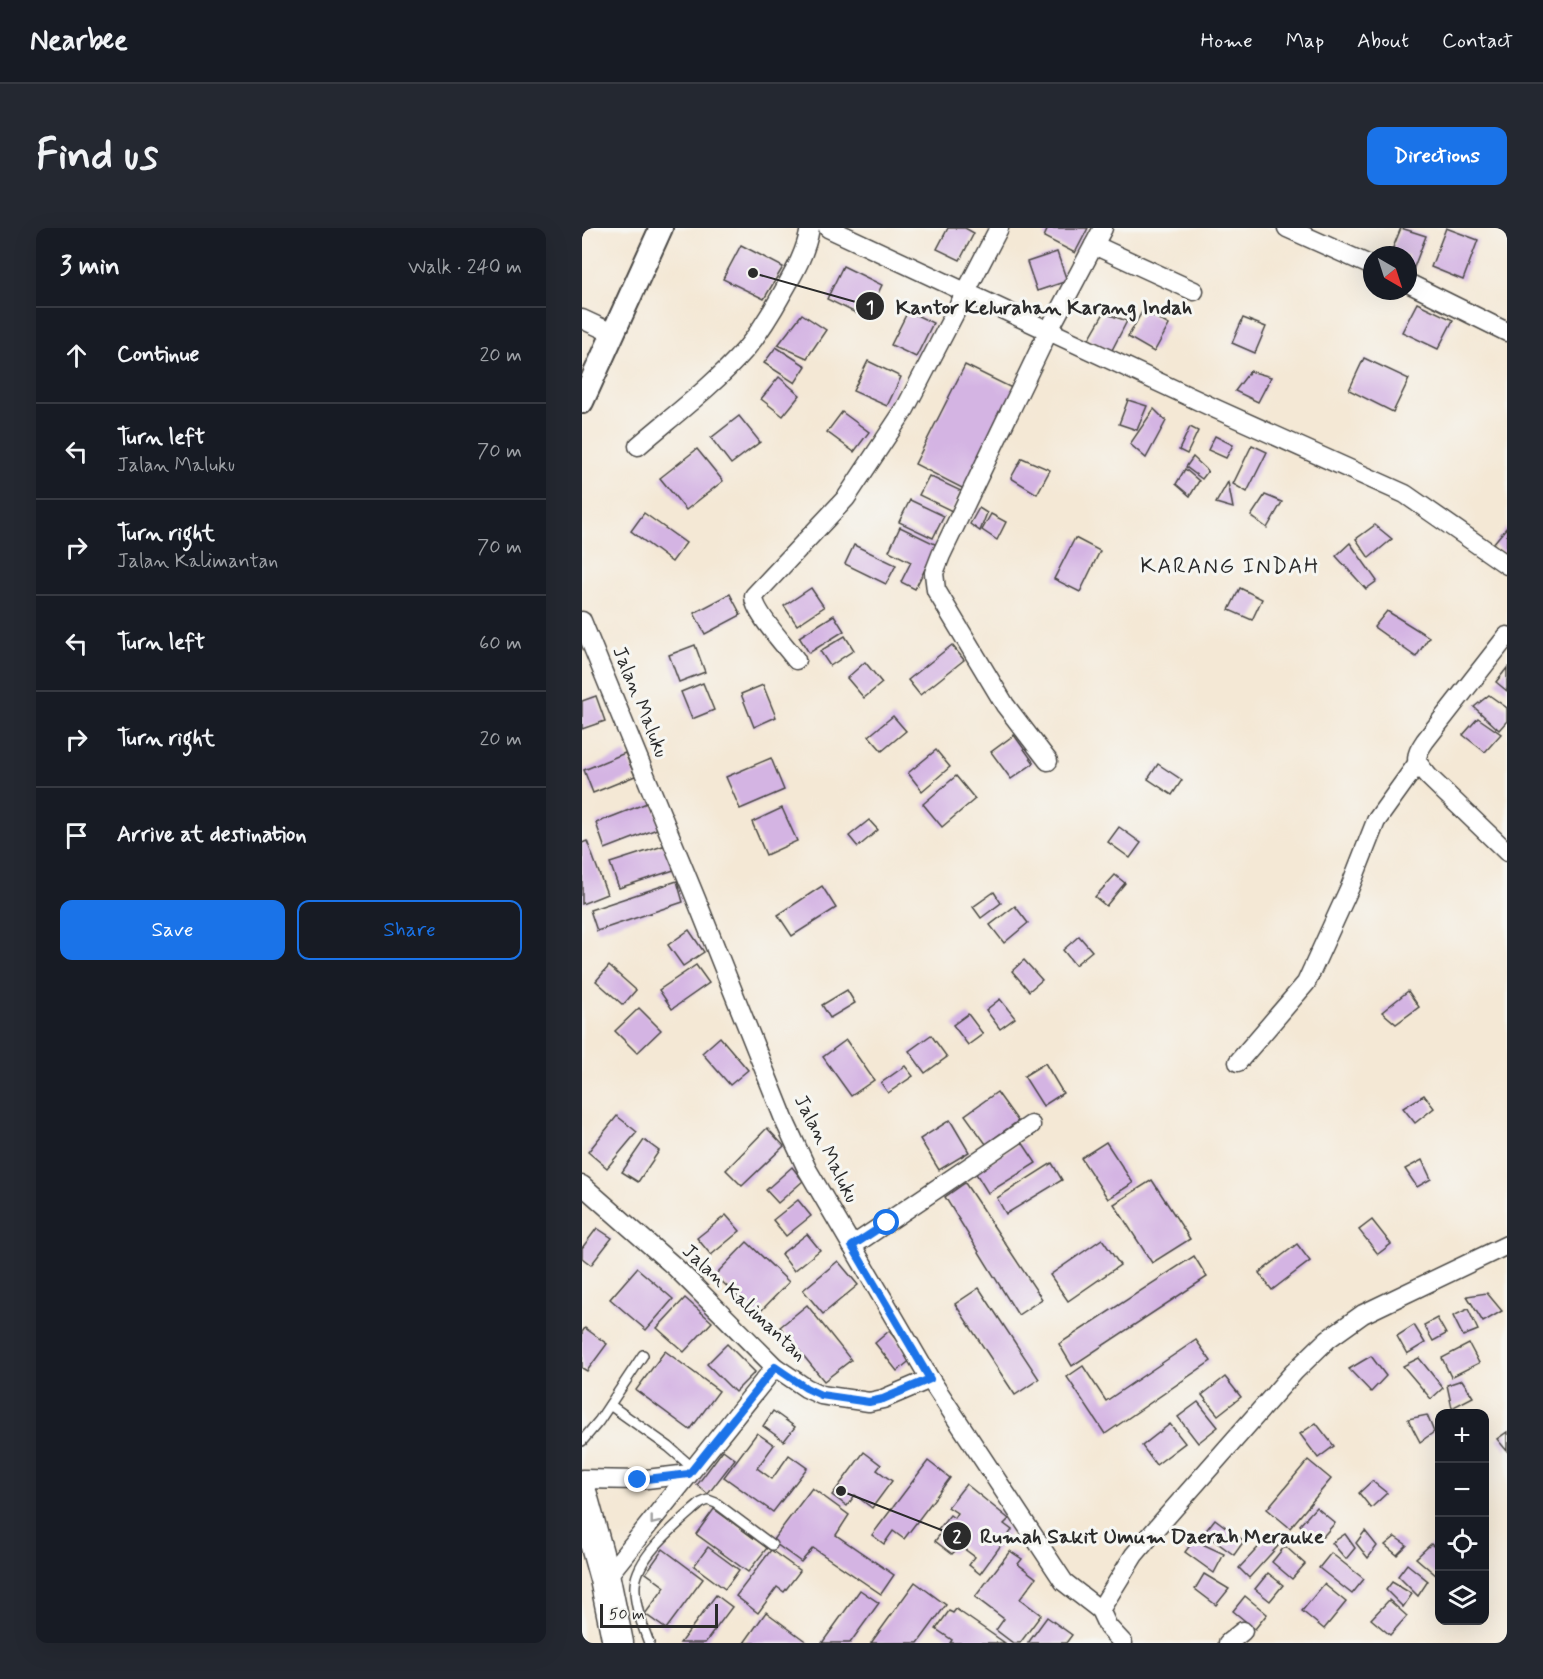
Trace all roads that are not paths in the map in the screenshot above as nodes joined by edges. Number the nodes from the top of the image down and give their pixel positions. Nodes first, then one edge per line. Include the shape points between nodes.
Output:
1 (661, 228) edge
2 (810, 228) edge
3 (828, 228) edge
4 (999, 228) edge
5 (1103, 228) edge
6 (1287, 228) edge
7 (1094, 245) junction
8 (1363, 262) edge
9 (1417, 287) edge
10 (1194, 291) dead end
11 (967, 292) junction
12 (582, 320) edge
13 (1049, 330) junction
14 (1507, 332) edge
15 (612, 333) junction
16 (582, 402) edge
17 (638, 446) dead end
18 (1507, 565) edge
19 (582, 621) edge
20 (1507, 636) edge
21 (796, 660) dead end
22 (1048, 761) dead end
23 (1418, 764) junction
24 (1507, 852) edge
25 (1238, 1062) dead end
26 (1031, 1125) dead end
27 (582, 1185) edge
28 (857, 1243) junction
29 (1507, 1245) edge
30 (643, 1355) dead end
31 (775, 1367) junction
32 (930, 1379) junction
33 (609, 1405) junction
34 (582, 1441) edge
35 (692, 1472) junction
36 (582, 1479) edge
37 (582, 1495) edge
38 (772, 1545) dead end
39 (593, 1576) edge
40 (1100, 1610) junction
41 (1243, 1630) dead end
42 (598, 1643) edge
43 (618, 1643) edge
44 (649, 1643) edge
45 (1123, 1643) edge
46 (1228, 1643) edge

1 - 15 street
2 - 17 street via 798,267 745,350
3 - 11 street
4 - 11 street
5 - 7 street
6 - 8 street
7 - 10 street
7 - 13 street
9 - 14 street
11 - 13 street
11 - 21 street via 904,410 846,498 754,597 760,613
12 - 15 street
13 - 18 street via 1405,494
13 - 22 street via 934,573 940,598 1005,705
15 - 16 street
19 - 28 street, Jalan Maluku via 786,1124 807,1169
20 - 23 street via 1425,741 1418,752
23 - 24 street
23 - 25 street via 1376,821 1306,983
26 - 28 street
27 - 31 street, Jalan Kalimantan via 675,1267
28 - 32 street, Jalan Maluku
29 - 40 street via 1362,1314 1328,1339 1294,1372 1134,1554
30 - 33 lane
31 - 32 street, Jalan Kalimantan via 821,1395 869,1402
31 - 35 street
32 - 40 street, Jalan Maluku via 1064,1582
33 - 34 lane
33 - 35 lane via 669,1447
35 - 36 street via 638,1480
35 -> 39 street
37 - 39 highway
38 - 44 lane via 716,1503 701,1503 659,1542 640,1567 635,1583 637,1610
39 - 42 highway
39 - 43 highway
40 - 45 street, Jalan Maluku via 1108,1628
41 - 46 street

